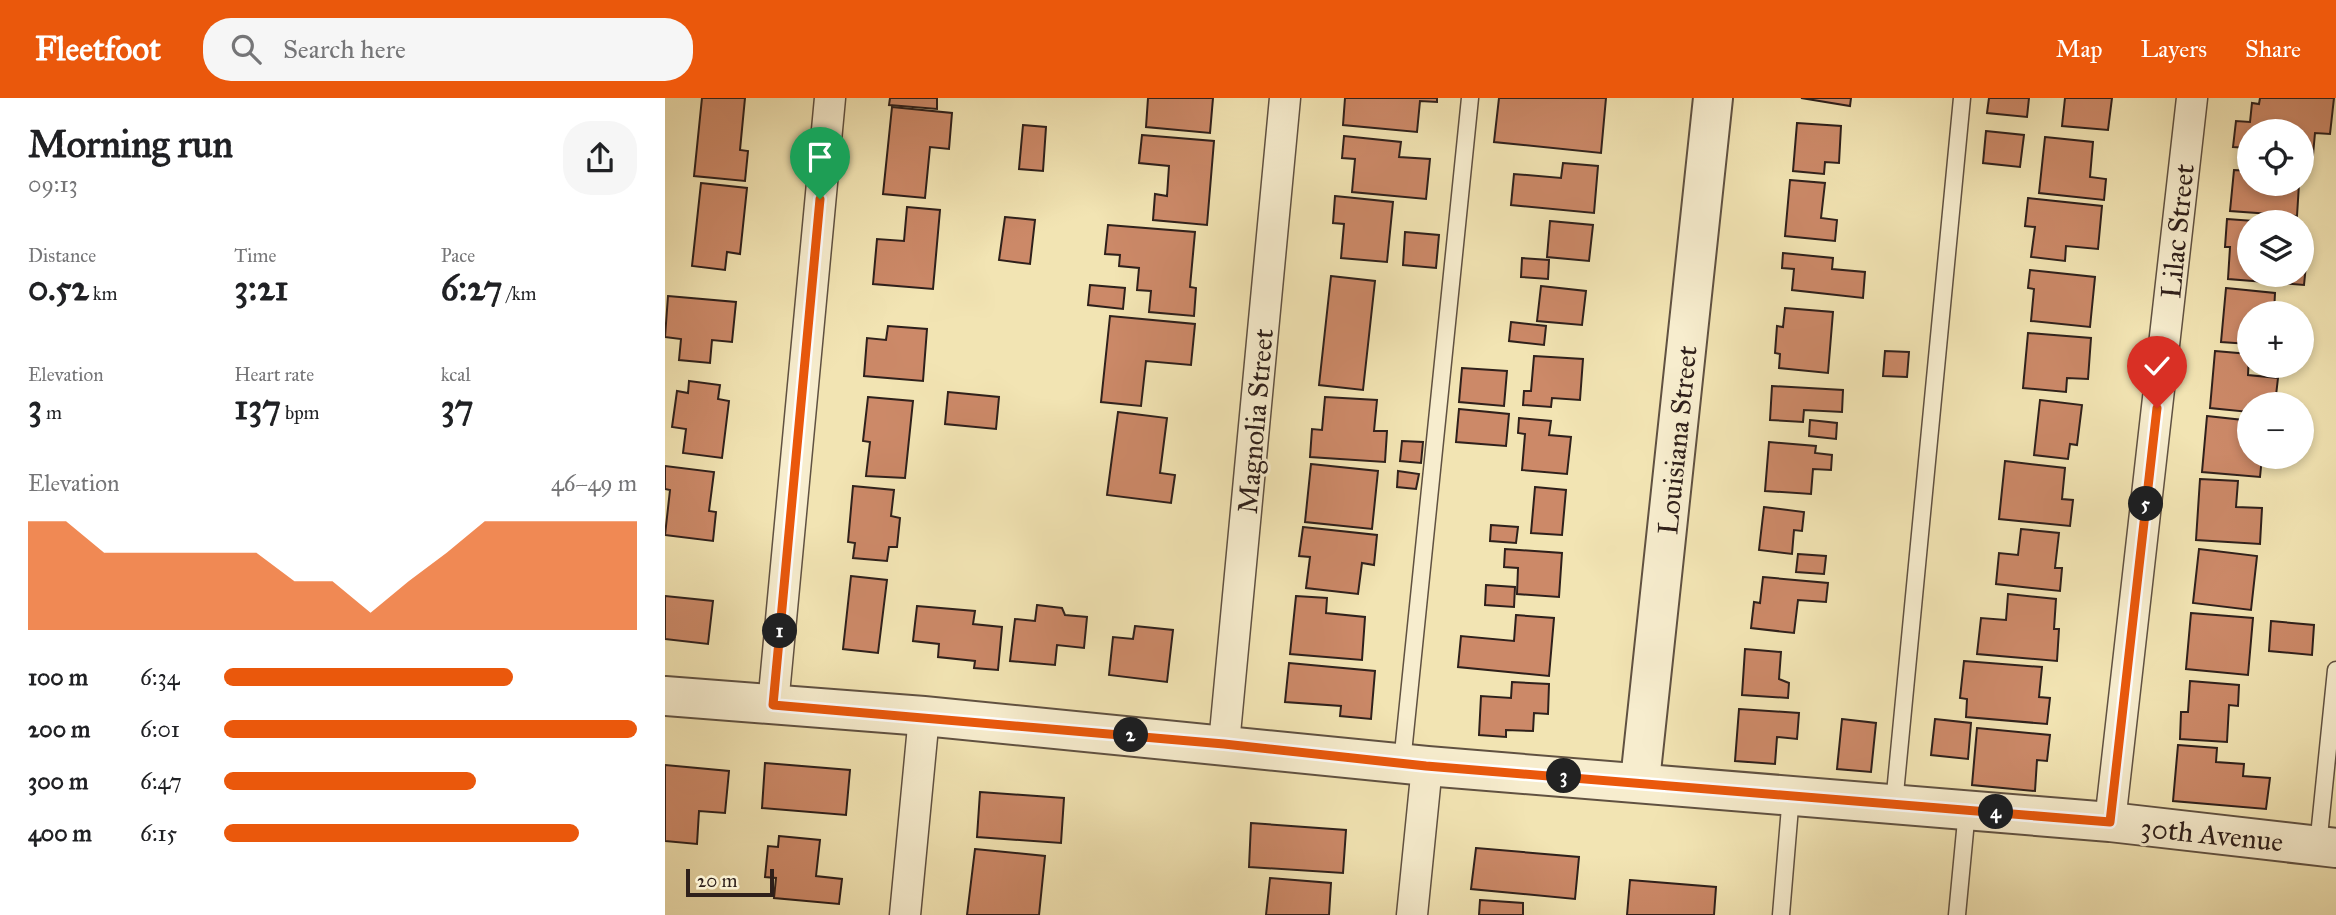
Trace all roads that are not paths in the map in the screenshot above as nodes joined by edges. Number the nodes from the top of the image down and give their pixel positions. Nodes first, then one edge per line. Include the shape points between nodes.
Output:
1 (830, 98) edge
2 (1285, 98) edge
3 (1470, 98) edge
4 (1713, 98) edge
5 (1962, 98) edge
6 (2192, 98) edge
7 (2336, 670) edge
8 (665, 696) edge
9 (773, 705) junction
10 (924, 716) junction
11 (1224, 744) junction
12 (1414, 764) junction
13 (1640, 781) junction
14 (1791, 794) junction
15 (1893, 804) junction
16 (1967, 810) junction
17 (2110, 822) junction
18 (2327, 847) edge
19 (905, 915) edge
20 (1412, 915) edge
21 (1781, 915) edge
22 (1957, 915) edge

1 - 9 street
2 - 11 street, Magnolia Street
3 - 12 lane
4 - 13 street, Louisiana Street
5 - 15 lane
6 - 17 street, Lilac Street
7 - 18 lane
8 - 9 street, 30th Avenue
9 - 10 street, 30th Avenue
10 - 11 street, 30th Avenue
10 - 19 street
11 - 12 street, 30th Avenue
12 - 13 street, 30th Avenue
12 - 20 street
13 - 14 street, 30th Avenue
14 - 15 street, 30th Avenue
14 - 21 lane
15 - 16 street, 30th Avenue
16 - 17 street, 30th Avenue
16 - 22 lane
17 - 18 street, 30th Avenue

